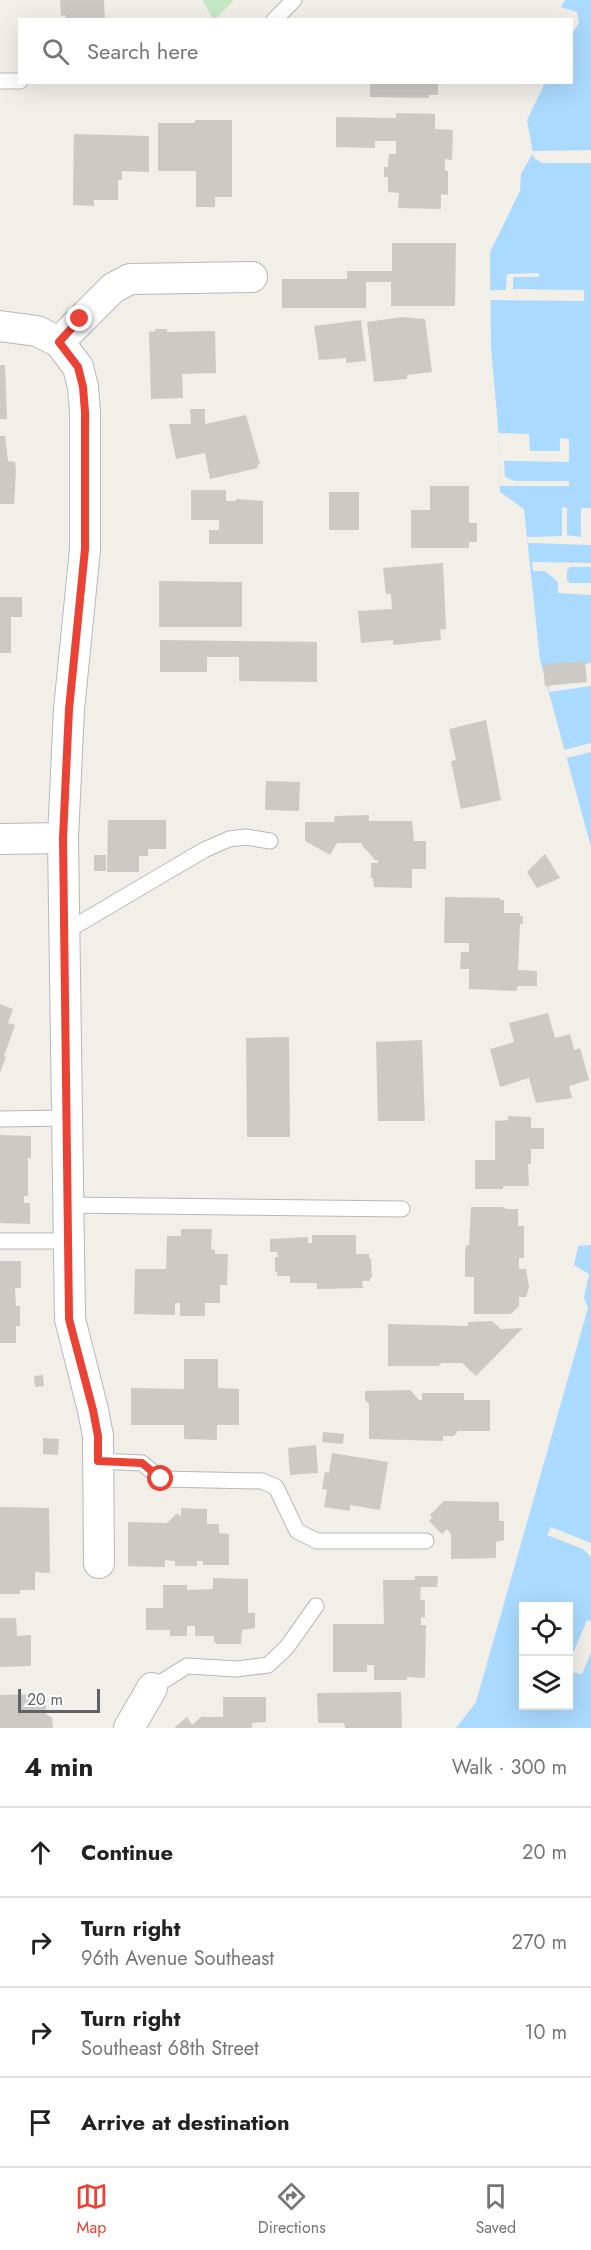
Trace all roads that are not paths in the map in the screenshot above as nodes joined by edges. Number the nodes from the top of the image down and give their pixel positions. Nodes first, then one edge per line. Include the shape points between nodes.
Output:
1 (294, 0) edge
2 (276, 18) edge
3 (0, 81) edge
4 (18, 81) edge
5 (252, 277) dead end
6 (0, 326) edge
7 (59, 342) junction
8 (63, 838) junction
9 (0, 839) edge
10 (270, 841) dead end
11 (64, 932) junction
12 (67, 1118) junction
13 (0, 1119) edge
14 (68, 1205) junction
15 (402, 1209) dead end
16 (0, 1241) edge
17 (69, 1241) junction
18 (98, 1461) junction
19 (426, 1540) dead end
20 (99, 1563) dead end
21 (316, 1606) dead end
22 (152, 1688) joint
23 (129, 1728) edge

1 - 2 lane
3 - 4 lane
5 - 7 street via 130,279 113,288
6 - 7 street via 37,331
7 - 8 street via 78,367 85,412 85,549 69,709
8 - 9 street
8 - 11 street
10 - 11 lane via 229,839 204,850
11 - 12 street
12 - 13 lane
12 - 14 street
14 - 15 lane
14 - 17 street
16 - 17 lane
17 - 18 street via 69,1319 93,1410
18 - 19 lane via 142,1463 161,1479 262,1481 276,1487 297,1531 317,1541
18 - 20 street
21 - 22 lane via 287,1647 268,1665 237,1669 187,1666
22 - 23 street

